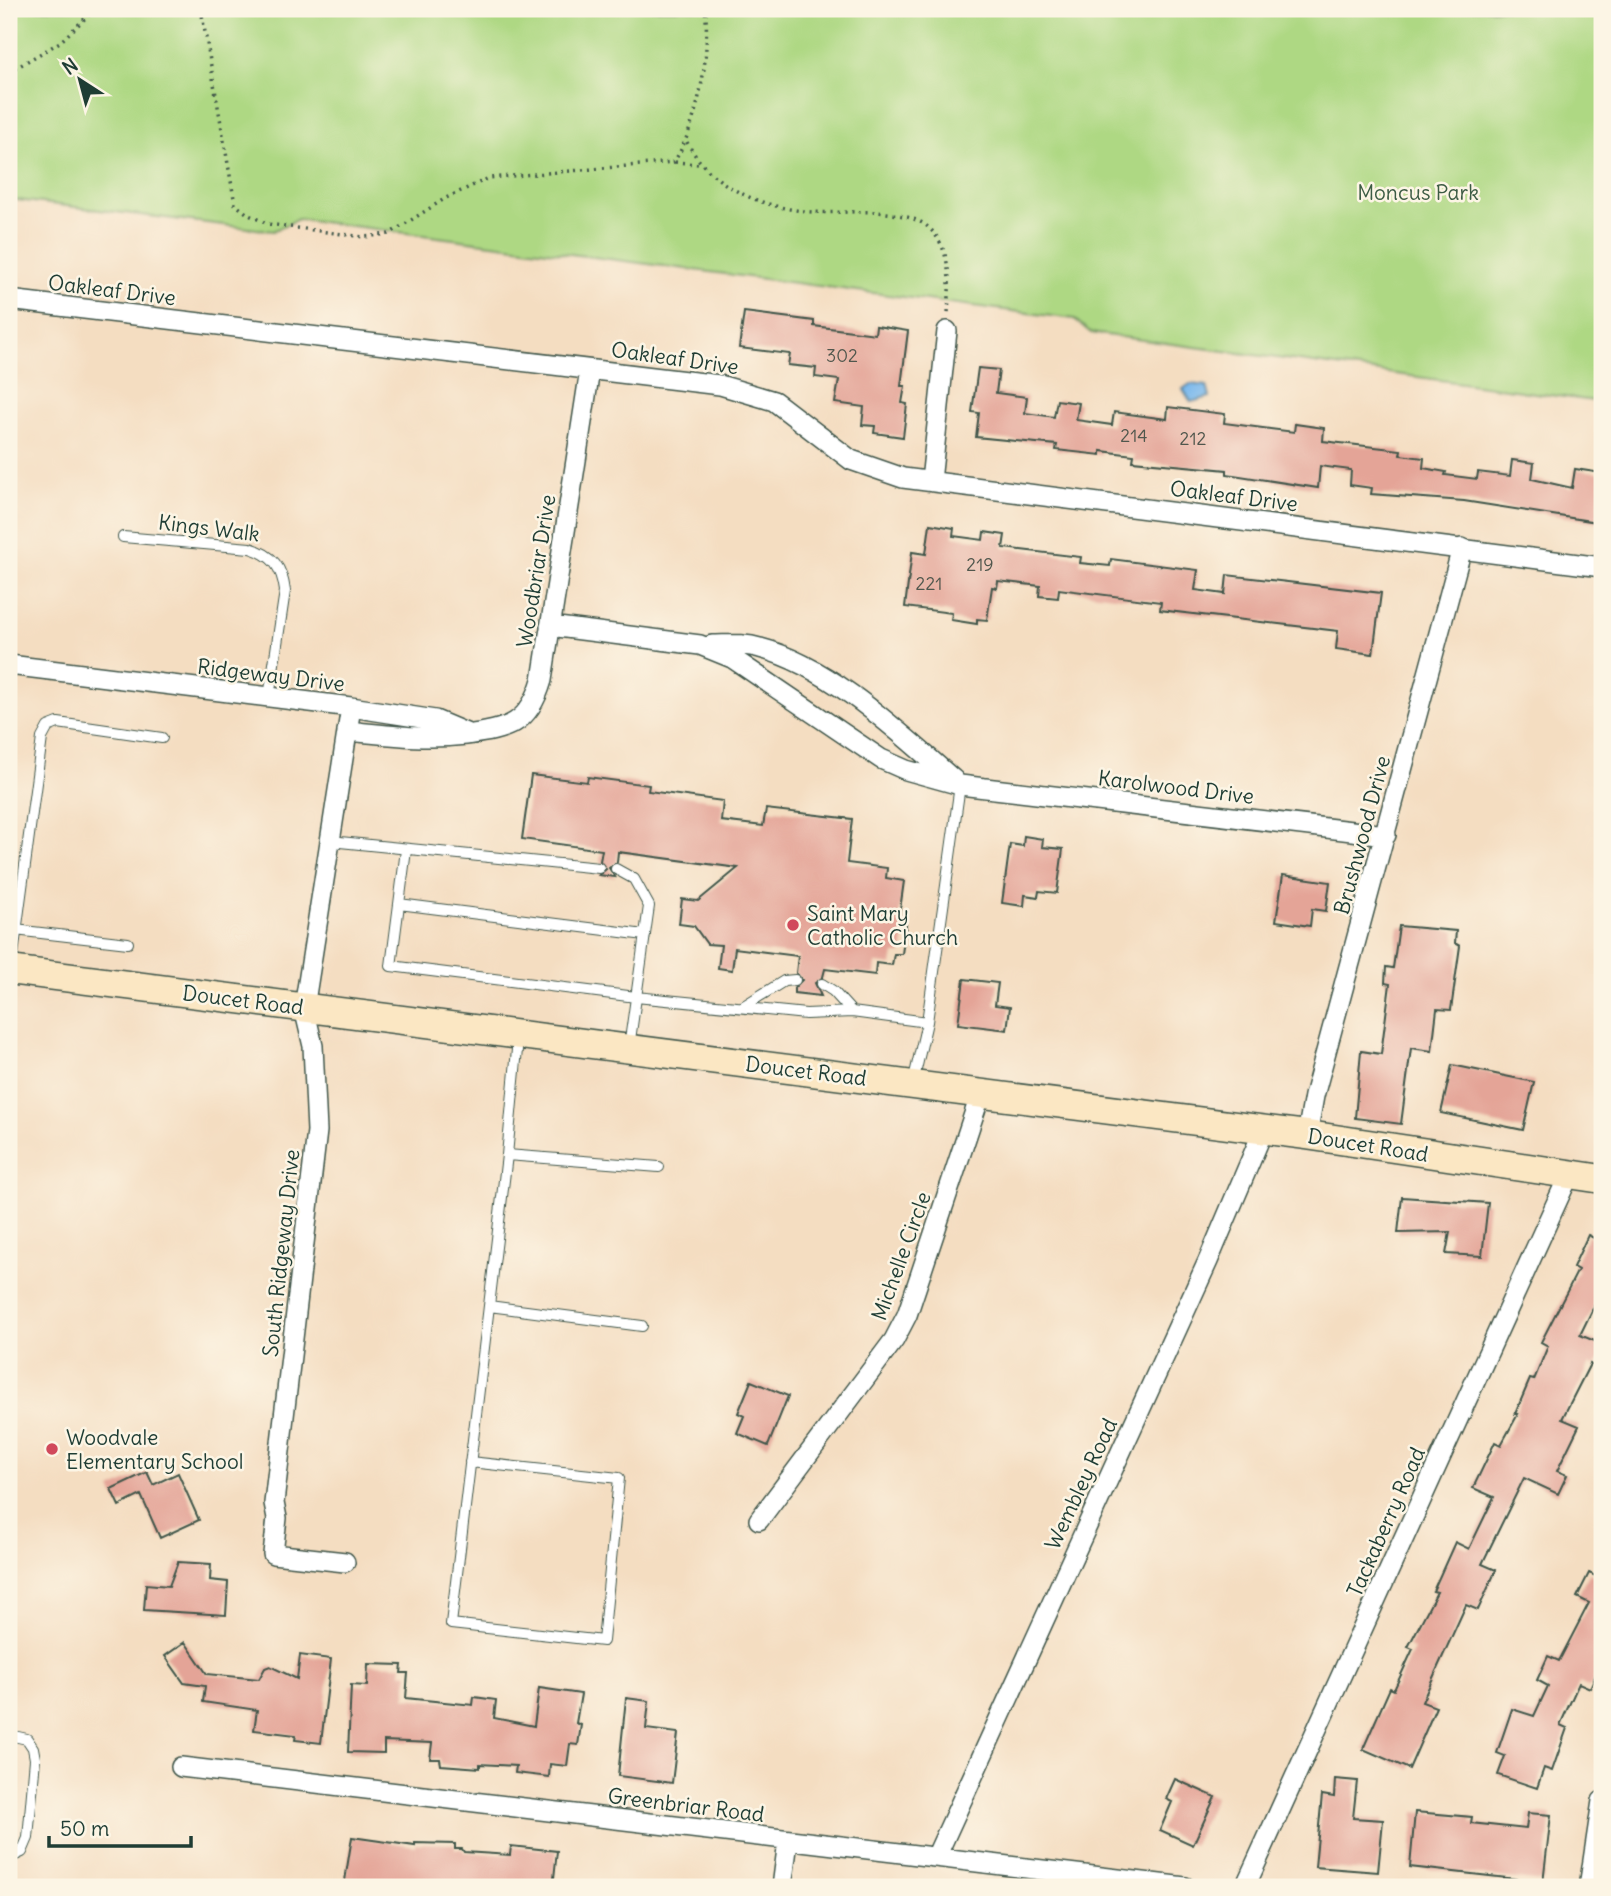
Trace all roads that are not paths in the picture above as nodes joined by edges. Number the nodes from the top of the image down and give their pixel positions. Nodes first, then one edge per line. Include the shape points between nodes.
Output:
1 (9, 300) edge
2 (947, 331) road end
3 (590, 370) junction
4 (931, 481) junction
5 (123, 537) dead end
6 (1462, 548) junction
7 (1602, 567) edge
8 (550, 626) junction
9 (700, 645) junction
10 (9, 665) edge
11 (269, 697) junction
12 (351, 707) junction
13 (348, 732) junction
14 (469, 734) junction
15 (162, 738) dead end
16 (960, 785) junction
17 (1386, 835) junction
18 (330, 841) junction
19 (406, 850) junction
20 (599, 868) dead end
21 (616, 869) dead end
22 (399, 904) junction
23 (15, 930) junction
24 (645, 935) junction
25 (128, 943) dead end
26 (10, 970) edge
27 (795, 980) dead end
28 (822, 984) dead end
29 (636, 997) junction
30 (742, 1007) junction
31 (304, 1008) junction
32 (852, 1012) junction
33 (927, 1022) junction
34 (518, 1035) junction
35 (629, 1048) junction
36 (913, 1084) junction
37 (981, 1093) junction
38 (1264, 1129) junction
39 (1307, 1135) junction
40 (507, 1155) junction
41 (659, 1167) dead end
42 (1569, 1175) junction
43 (1602, 1179) edge
44 (489, 1306) junction
45 (642, 1326) dead end
46 (470, 1462) junction
47 (759, 1520) dead end
48 (345, 1562) dead end
49 (9, 1735) edge
50 (181, 1767) dead end
51 (1602, 1801) edge
52 (788, 1840) junction
53 (936, 1857) junction
54 (9, 1858) edge
55 (782, 1887) edge
56 (1185, 1887) edge
57 (1245, 1887) edge
58 (1589, 1887) edge

1 - 3 street, Oakleaf Drive
2 - 4 street
3 - 4 street, Oakleaf Drive via 755,393 797,416 851,460 885,474
3 - 8 street, Woodbriar Drive
4 - 6 street, Oakleaf Drive
5 - 11 lane, Kings Walk via 250,548 275,560 285,591
6 - 7 street, Oakleaf Drive
6 - 17 street, Brushwood Drive
8 - 9 street, Karolwood Drive
8 - 14 street, Woodbriar Drive via 542,680 528,711 501,730
9 - 16 street, Karolwood Drive via 746,665 881,759
9 - 16 street, Karolwood Drive via 747,645 796,662 869,708
10 - 11 street, Ridgeway Drive
11 - 12 street, Ridgeway Drive
12 - 13 street, Ridgeway Drive
12 - 14 street via 435,720
13 - 14 street, Woodbriar Drive via 438,740
13 - 18 street, Ridgeway Drive
15 - 23 lane via 58,723 48,727 42,737
16 - 17 street, Karolwood Drive
16 - 33 lane
17 - 39 street, Brushwood Drive
18 - 19 lane
18 - 31 street, Ridgeway Drive
19 - 20 lane
19 - 22 lane
21 - 24 lane via 634,879 647,897
22 - 24 lane
22 - 29 lane via 391,966
23 - 25 lane
23 - 26 lane
24 - 29 lane
26 - 31 street, Doucet Road
27 - 30 lane via 785,981
28 - 32 lane
29 - 30 lane
29 - 35 lane
30 - 32 lane via 806,1014
31 - 34 street, Doucet Road
31 - 48 street, South Ridgeway Drive via 313,1046 317,1131 272,1554
32 - 33 lane
33 - 36 lane
34 - 35 street, Doucet Road
34 - 40 lane
35 - 36 street, Doucet Road
36 - 37 street, Doucet Road
37 - 38 street, Doucet Road
37 - 47 street, Michelle Circle via 907,1315 894,1340
38 - 39 street, Doucet Road
38 - 53 street, Wembley Road
39 - 42 street, Doucet Road
40 - 41 lane
40 - 44 lane
42 - 43 street, Doucet Road
42 - 57 street, Tackaberry Road
44 - 45 lane
44 - 46 lane
46 - 46 lane via 451,1624 603,1641 619,1478
49 - 54 lane via 27,1739 35,1759 28,1838 22,1852
50 - 52 street, Greenbriar Road
51 - 58 street
52 - 53 street, Greenbriar Road
52 - 55 street
53 - 56 street, Greenbriar Road

